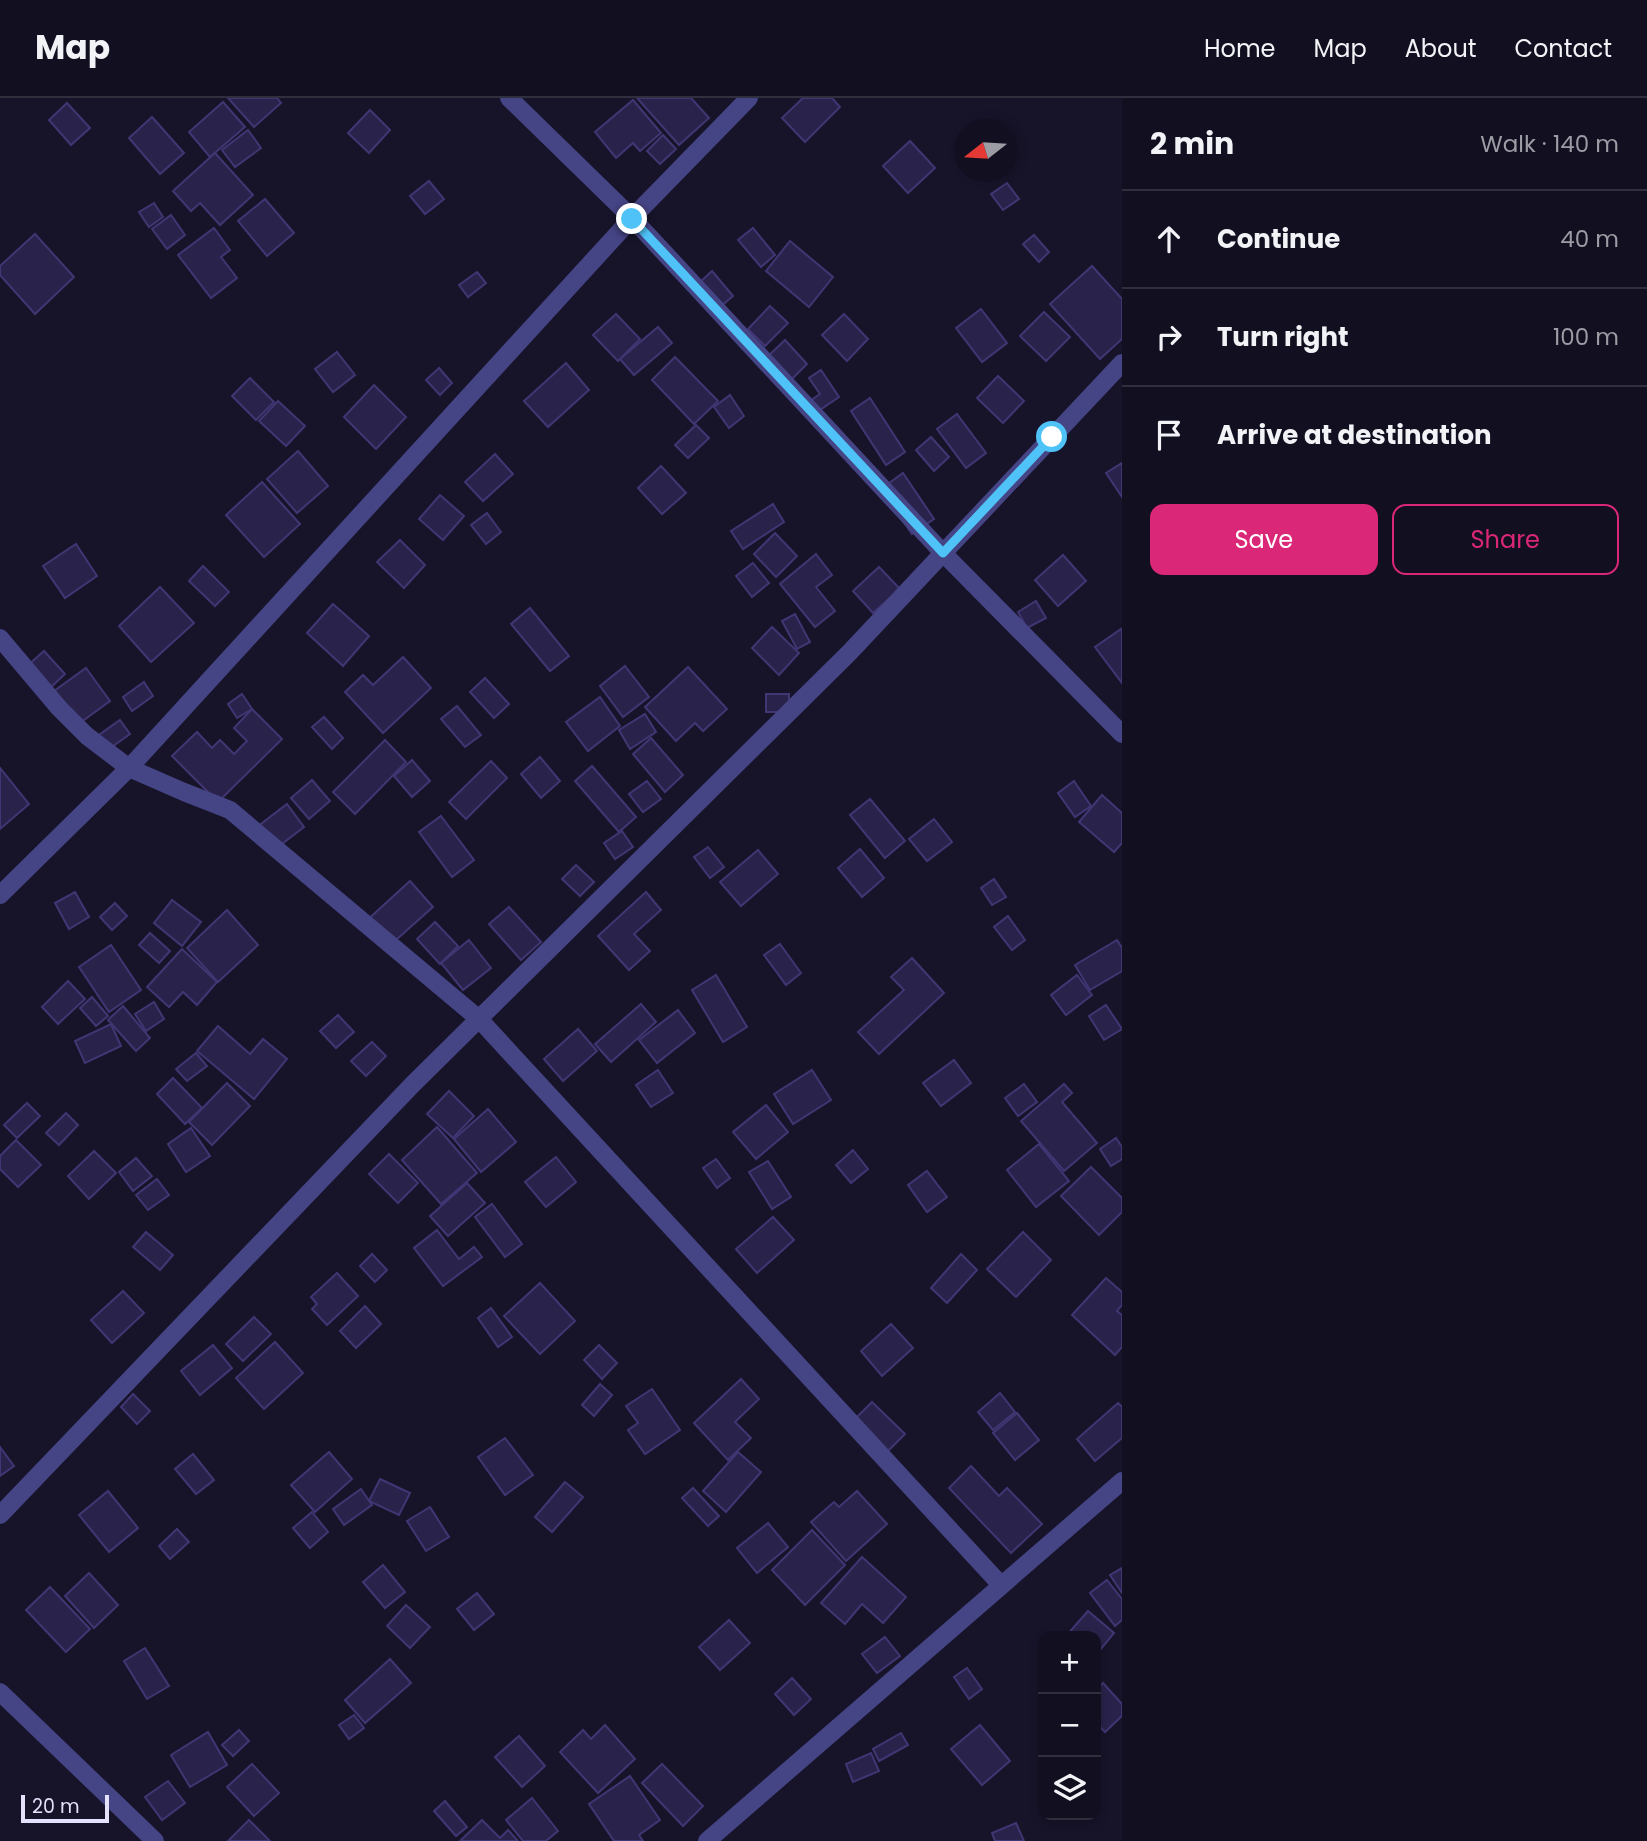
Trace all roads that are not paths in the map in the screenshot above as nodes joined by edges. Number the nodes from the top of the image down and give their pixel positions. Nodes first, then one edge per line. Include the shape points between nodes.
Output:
1 (509, 98) edge
2 (749, 98) edge
3 (632, 219) junction
4 (1122, 363) edge
5 (943, 553) junction
6 (0, 638) edge
7 (1122, 734) edge
8 (129, 768) junction
9 (0, 895) edge
10 (479, 1019) junction
11 (1122, 1480) edge
12 (0, 1515) edge
13 (1001, 1586) junction
14 (0, 1692) edge
15 (155, 1841) edge
16 (707, 1841) edge

1 - 3 street
2 - 3 street
3 - 5 street
3 - 8 street
4 - 5 street
5 - 7 street
5 - 10 street via 849,653
6 - 8 street via 58,708
8 - 9 street
8 - 10 street via 230,810
10 - 12 street
10 - 13 street
11 - 13 street
13 - 16 street
14 - 15 street

